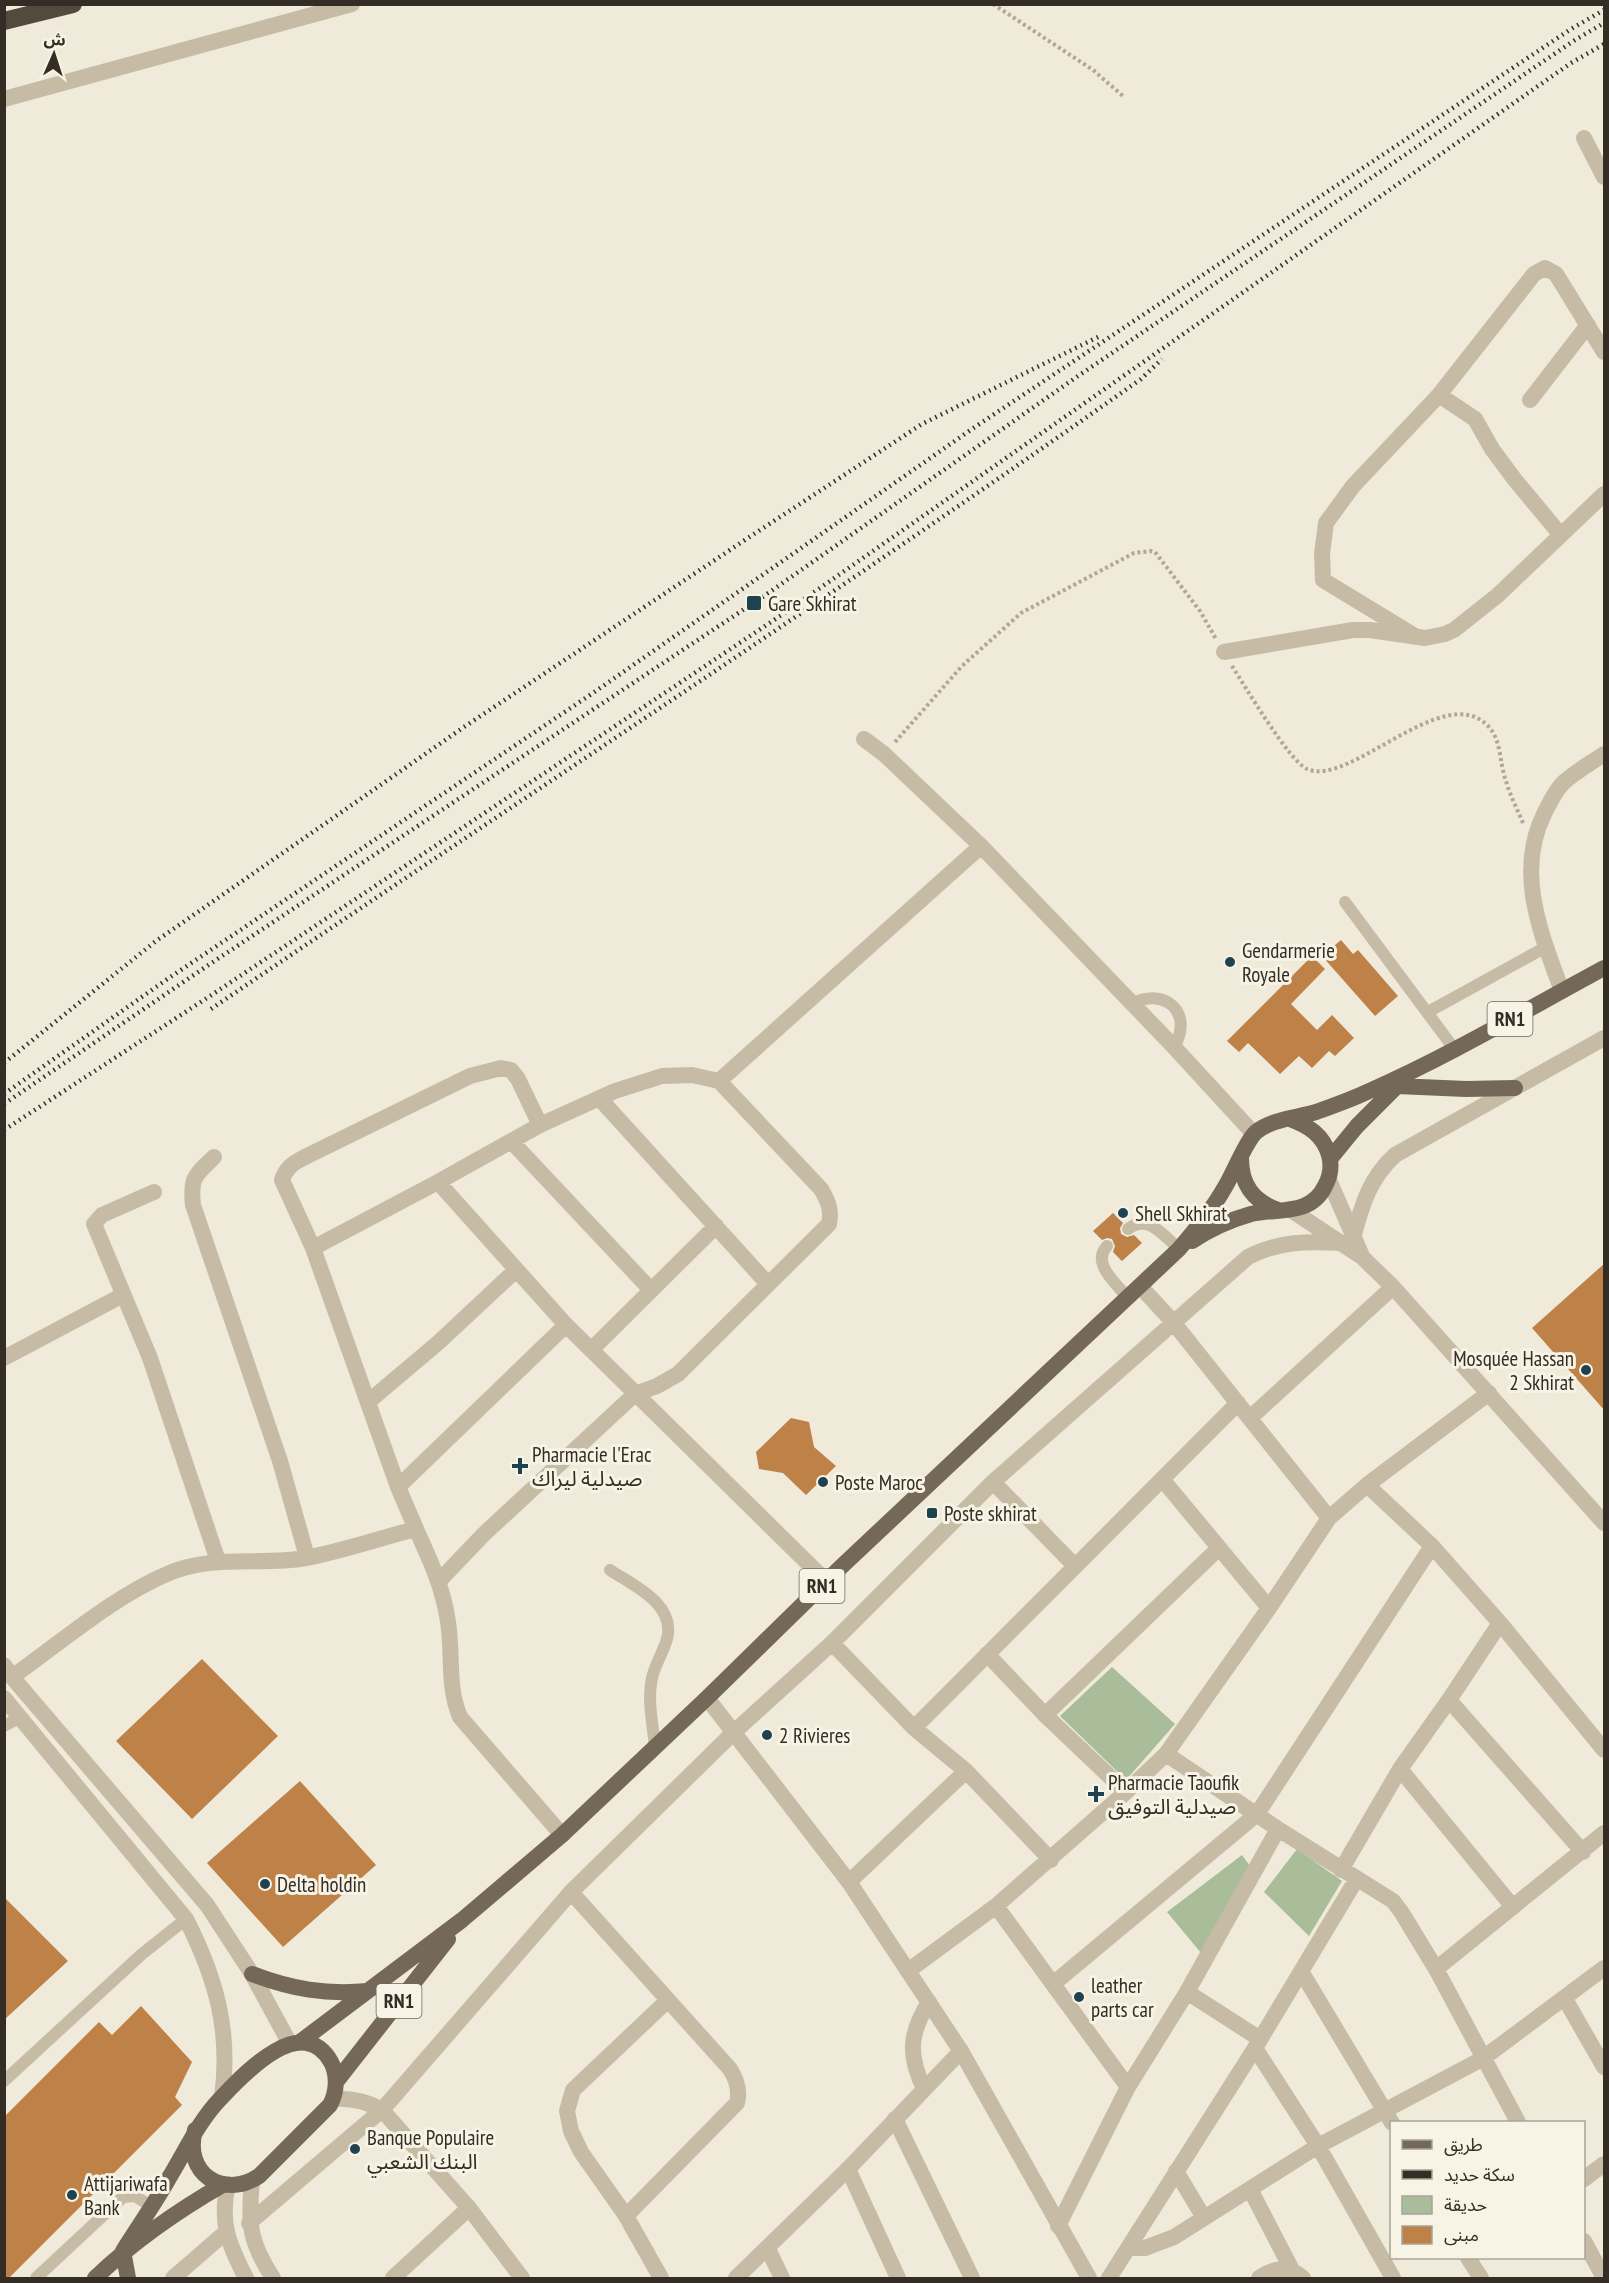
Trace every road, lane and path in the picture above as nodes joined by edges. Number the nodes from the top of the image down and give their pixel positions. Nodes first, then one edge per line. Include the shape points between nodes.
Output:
1 (73, 4) edge
2 (352, 4) edge
3 (993, 4) edge
4 (4, 21) edge
5 (1123, 96) dead end
6 (4, 99) edge
7 (1584, 138) dead end
8 (1605, 177) edge
9 (1588, 325) junction
10 (1605, 352) edge
11 (1439, 395) junction
12 (1530, 400) dead end
13 (1605, 494) edge
14 (1560, 534) junction
15 (1415, 636) junction
16 (1224, 652) junction
17 (864, 739) dead end
18 (884, 754) junction
19 (1605, 754) edge
20 (1533, 844) junction
21 (981, 846) junction
22 (1345, 902) dead end
23 (1546, 947) junction
24 (1605, 968) edge
25 (1562, 990) junction
26 (1132, 1004) junction
27 (1428, 1012) junction
28 (1605, 1038) edge
29 (1174, 1047) junction
30 (1455, 1050) junction
31 (1414, 1069) junction
32 (719, 1081) junction
33 (1397, 1086) junction
34 (1515, 1088) junction
35 (600, 1099) junction
36 (1290, 1119) junction
37 (540, 1125) junction
38 (1254, 1134) junction
39 (511, 1141) junction
40 (214, 1157) dead end
41 (1241, 1158) junction
42 (1330, 1159) junction
43 (1329, 1180) junction
44 (438, 1182) junction
45 (154, 1192) dead end
46 (1285, 1210) junction
47 (716, 1226) junction
48 (1128, 1229) dead end
49 (1347, 1241) junction
50 (1107, 1246) dead end
51 (313, 1248) junction
52 (1179, 1249) junction
53 (516, 1270) junction
54 (768, 1284) junction
55 (1140, 1286) junction
56 (1394, 1287) junction
57 (651, 1290) junction
58 (123, 1295) junction
59 (1128, 1298) junction
60 (1173, 1322) junction
61 (566, 1325) junction
62 (591, 1350) junction
63 (4, 1358) edge
64 (1489, 1393) junction
65 (635, 1394) junction
66 (368, 1402) junction
67 (1238, 1403) junction
68 (1250, 1418) junction
69 (1162, 1479) junction
70 (993, 1482) junction
71 (1367, 1485) junction
72 (398, 1487) junction
73 (1329, 1518) junction
74 (1605, 1523) edge
75 (416, 1529) junction
76 (1432, 1546) junction
77 (1219, 1548) junction
78 (307, 1557) junction
79 (218, 1561) junction
80 (1075, 1566) junction
81 (610, 1570) dead end
82 (439, 1581) junction
83 (826, 1582) junction
84 (1269, 1608) junction
85 (1500, 1623) junction
86 (832, 1643) junction
87 (987, 1654) junction
88 (8, 1671) edge
89 (4, 1698) edge
90 (707, 1698) junction
91 (1449, 1700) junction
92 (1045, 1715) junction
93 (12, 1722) edge
94 (914, 1728) junction
95 (734, 1732) junction
96 (655, 1747) junction
97 (1605, 1750) edge
98 (1166, 1754) junction
99 (1400, 1769) junction
100 (966, 1771) junction
101 (1126, 1792) junction
102 (1257, 1814) junction
103 (1278, 1829) junction
104 (1605, 1833) edge
105 (562, 1835) junction
106 (1583, 1852) junction
107 (1051, 1860) junction
108 (1341, 1870) junction
109 (1356, 1880) junction
110 (849, 1882) junction
111 (571, 1892) junction
112 (996, 1906) junction
113 (1513, 1907) junction
114 (186, 1919) junction
115 (462, 1920) junction
116 (1605, 1968) edge
117 (1436, 1969) junction
118 (908, 1971) junction
119 (1301, 1971) junction
120 (252, 1974) junction
121 (1053, 1984) junction
122 (369, 1990) junction
123 (1187, 1992) junction
124 (1565, 1999) junction
125 (667, 2001) junction
126 (929, 2002) junction
127 (295, 2043) junction
128 (1258, 2044) junction
129 (961, 2051) junction
130 (1482, 2059) junction
131 (1605, 2067) edge
132 (4, 2081) edge
133 (1128, 2087) junction
134 (924, 2089) junction
135 (335, 2090) junction
136 (222, 2097) junction
137 (382, 2110) junction
138 (1388, 2116) edge
139 (895, 2119) junction
140 (1517, 2121) edge
141 (195, 2130) junction
142 (1318, 2146) junction
143 (1605, 2164) edge
144 (848, 2169) junction
145 (1176, 2171) junction
146 (1585, 2178) edge
147 (252, 2181) junction
148 (226, 2184) junction
149 (1250, 2189) junction
150 (151, 2206) junction
151 (469, 2208) junction
152 (626, 2216) junction
153 (1204, 2218) junction
154 (249, 2223) junction
155 (1058, 2226) junction
156 (226, 2232) junction
157 (1585, 2243) edge
158 (1128, 2247) junction
159 (768, 2249) junction
160 (123, 2252) junction
161 (1469, 2259) edge
162 (1297, 2274) edge
163 (36, 2278) edge
164 (95, 2278) edge
165 (128, 2278) edge
166 (173, 2278) edge
167 (246, 2278) edge
168 (273, 2278) edge
169 (393, 2278) edge
170 (522, 2278) edge
171 (661, 2278) edge
172 (736, 2278) edge
173 (782, 2278) edge
174 (898, 2278) edge
175 (972, 2278) edge
176 (1089, 2278) edge
177 (1108, 2278) edge
178 (1260, 2278) edge
179 (1393, 2278) edge
180 (1480, 2278) edge
181 (1605, 2278) edge

1 - 4 highway
2 - 6 street
3 - 5 path via 1093,70
7 - 8 street
9 - 10 street
9 - 11 street via 1556,274 1545,268 1534,274
9 - 12 street
11 - 14 street via 1475,419 1509,473
11 - 15 street via 1353,486 1326,523 1322,554 1323,580
13 - 14 street
14 - 15 street via 1498,595 1454,630 1435,637
15 - 16 street via 1353,630
16 - 18 path via 1200,611 1155,552 1134,553 1021,613 962,666
16 - 20 path via 1292,757 1315,772 1334,770 1443,717 1459,714 1481,720 1496,738 1506,781
17 - 18 street
18 - 21 street
19 - 20 street via 1563,783 1539,824
20 - 23 street via 1531,886
21 - 26 street
21 - 32 street
22 - 27 lane
23 - 25 street
23 - 27 lane
24 - 25 main road, RN1
25 - 30 main road, RN1
26 - 29 street
26 - 29 lane via 1157,997 1178,1011 1181,1036
27 - 30 lane
28 - 34 street
29 - 38 street
30 - 31 main road, RN1
31 - 33 main road, RN1
31 - 36 main road, RN1 via 1350,1099
32 - 35 street via 692,1075 662,1076
32 - 54 street via 821,1189 830,1207 829,1224
33 - 34 main road
33 - 42 main road, RN1
34 - 49 street via 1408,1148 1384,1166 1367,1191
35 - 37 street
35 - 47 street
36 - 38 main road, RN1 via 1265,1126
36 - 42 main road via 1317,1133
37 - 39 street
37 - 51 street via 518,1079 511,1070 501,1068 470,1076 305,1157 291,1165 282,1179
38 - 41 main road, RN1
39 - 44 street
39 - 57 street
40 - 78 street via 195,1175 193,1205 280,1461
41 - 46 main road via 1245,1185 1254,1197 1265,1206
41 - 52 main road, RN1
42 - 43 main road
43 - 46 main road, RN1 via 1323,1191 1304,1207
43 - 49 street
44 - 51 street
44 - 53 street
45 - 58 street via 102,1215 94,1224
46 - 49 street
46 - 52 main road, RN1 via 1251,1214 1226,1223
47 - 54 street
47 - 57 street
48 - 52 lane via 1139,1223 1152,1225
49 - 56 street
49 - 60 street via 1297,1242 1259,1251 1238,1264
50 - 59 lane via 1101,1256 1103,1267
51 - 66 street
52 - 55 main road, RN1
53 - 61 street
53 - 66 street
54 - 65 street via 678,1374
55 - 59 main road, RN1
55 - 60 street
56 - 64 street
56 - 68 street
57 - 62 street
58 - 63 street
58 - 79 street via 150,1358
59 - 83 main road, RN1
60 - 67 street
60 - 70 street
61 - 62 street
61 - 72 street
62 - 65 street
64 - 71 street
64 - 74 street
65 - 82 street
65 - 83 street
66 - 72 street
67 - 68 street
67 - 69 street
68 - 73 street
69 - 77 street
69 - 80 street
70 - 80 street
70 - 86 street
71 - 73 street
71 - 76 street
72 - 75 street
73 - 84 street
75 - 78 street
75 - 82 street
76 - 85 street
76 - 102 street
77 - 84 street
77 - 92 street
78 - 79 street
79 - 88 street via 169,1573 131,1591
80 - 87 street
81 - 96 lane via 655,1601 667,1619 668,1636 650,1690
82 - 105 street via 447,1616 452,1692 460,1717
83 - 90 main road, RN1
84 - 98 street
85 - 91 street
85 - 97 street
86 - 94 street
86 - 95 street
87 - 92 street
87 - 94 street
88 - 120 street via 207,1905
89 - 93 street
90 - 95 street
90 - 96 main road, RN1
91 - 99 street
91 - 106 street
92 - 101 street
93 - 114 street
94 - 100 street
95 - 110 street
95 - 111 street
96 - 105 main road, RN1
98 - 101 street
98 - 102 street
99 - 108 street
99 - 113 street
100 - 107 street
100 - 110 street
101 - 107 street
102 - 103 street
102 - 121 street
103 - 108 street
103 - 123 street
104 - 106 street
105 - 115 main road, RN1
106 - 113 street
107 - 112 street
108 - 109 street
109 - 117 street via 1393,1901
109 - 119 street
110 - 118 street
111 - 125 street
111 - 137 street
112 - 118 street
112 - 121 street
113 - 117 street
114 - 132 lane via 142,1954
114 - 136 street via 204,1957 219,2006 226,2067
115 - 122 main road, RN1
115 - 135 main road, RN1
116 - 124 street
117 - 130 street
118 - 126 street
119 - 128 street
119 - 138 street
120 - 122 main road via 274,1983 321,1992
120 - 127 street
121 - 133 street
122 - 127 main road, RN1
123 - 128 street
123 - 133 street
124 - 130 street
124 - 131 street
125 - 152 street via 573,2090 567,2111 571,2132 581,2152
125 - 152 street via 730,2069 739,2094 737,2103
126 - 129 street
126 - 134 street via 917,2021 913,2041 916,2072
127 - 135 main road via 310,2044 326,2055 335,2072
127 - 136 main road, RN1 via 267,2056
128 - 142 street
128 - 145 street
129 - 134 street
129 - 155 street
130 - 138 street
130 - 140 street
133 - 155 street
134 - 139 street
135 - 137 street
135 - 147 main road, RN1 via 326,2111
136 - 141 main road, RN1
137 - 151 street
137 - 154 street
138 - 142 street
139 - 144 street
139 - 175 street
141 - 148 main road via 191,2143 196,2164 210,2179
141 - 150 main road, RN1
142 - 149 street
142 - 179 street
143 - 146 street
144 - 159 street
144 - 174 street
145 - 153 street
145 - 158 street
147 - 148 main road, RN1
147 - 154 street
148 - 156 street
148 - 160 main road, RN1 via 174,2214
149 - 153 street
149 - 162 street
150 - 160 main road, RN1
150 - 163 lane via 135,2196 123,2197
151 - 169 street
151 - 170 street
152 - 171 street
153 - 158 street via 1161,2244
154 - 168 street via 255,2246
155 - 176 street
156 - 166 street
156 - 167 street
157 - 181 street
158 - 177 street
159 - 172 street
159 - 173 street
160 - 164 main road, RN1
160 - 165 main road
161 - 180 street
162 - 178 street via 1281,2268

